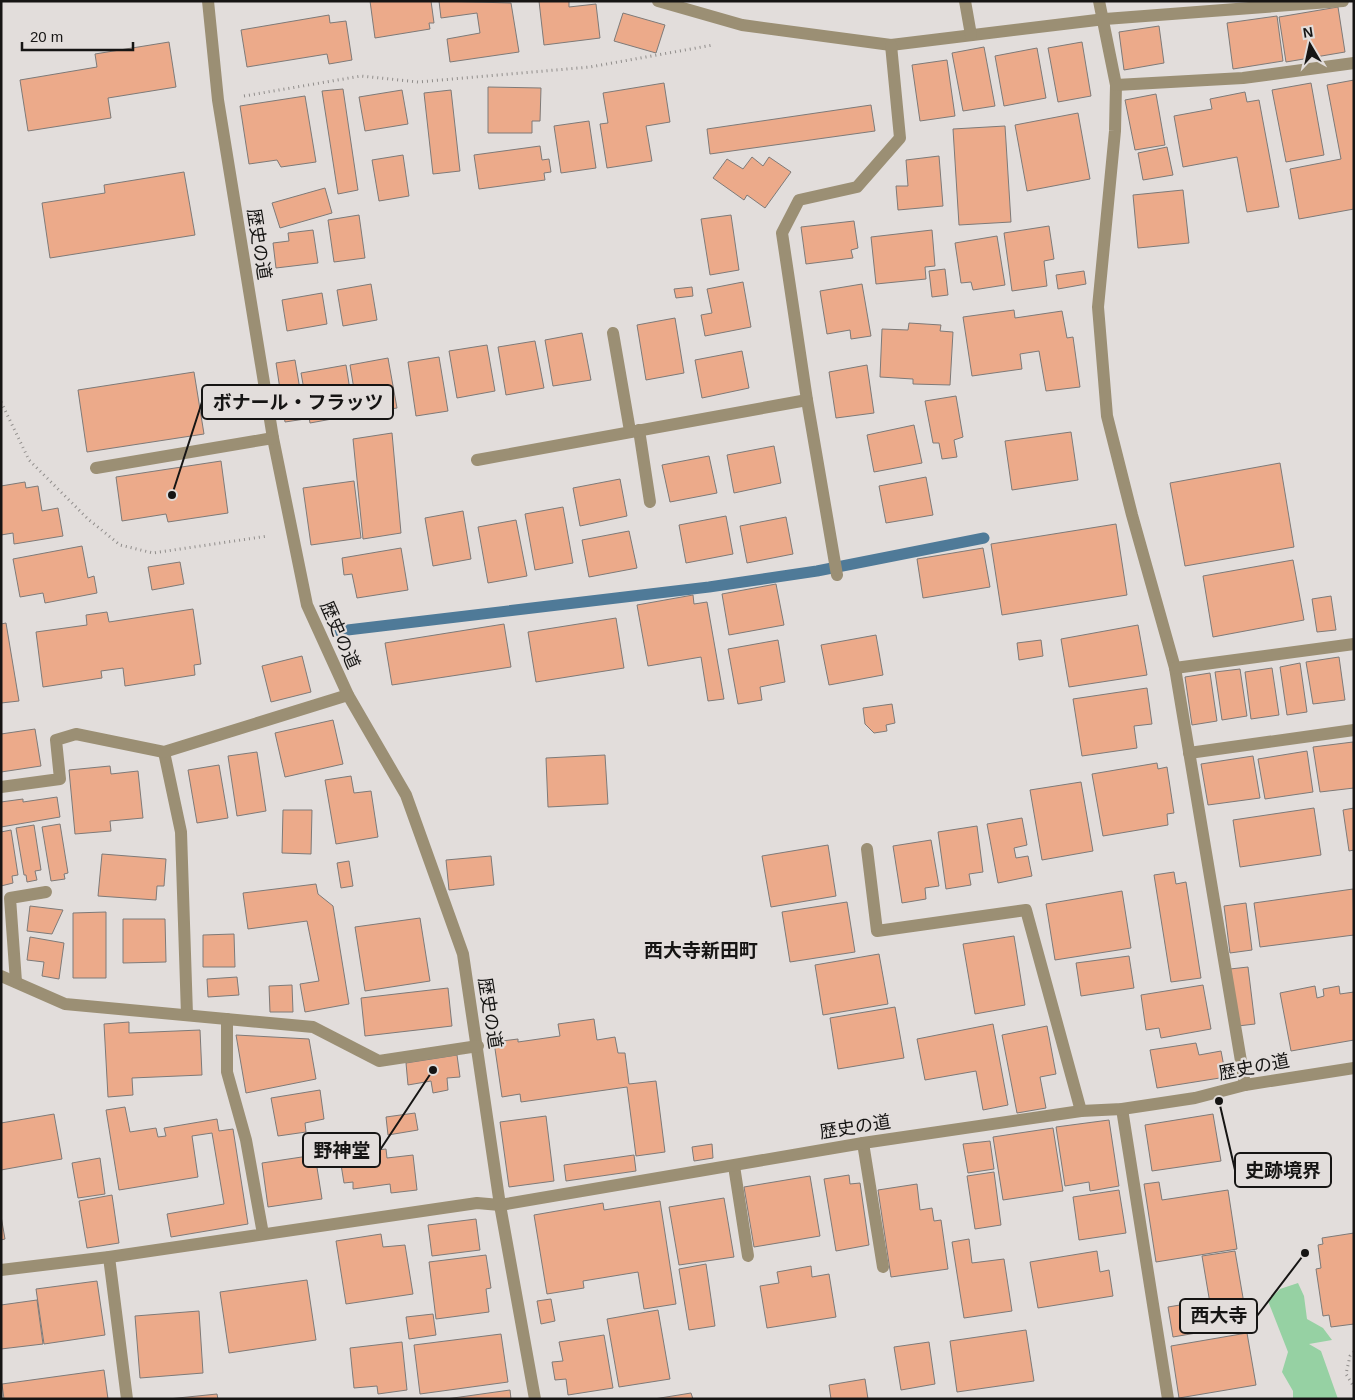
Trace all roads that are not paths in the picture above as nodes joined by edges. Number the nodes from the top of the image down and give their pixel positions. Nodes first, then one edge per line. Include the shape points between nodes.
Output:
1 (208, 1) edge
2 (658, 1) edge
3 (966, 1) edge
4 (1100, 1) edge
5 (1343, 1) edge
6 (1105, 19) junction
7 (971, 36) junction
8 (892, 45) junction
9 (1354, 63) edge
10 (1116, 86) junction
11 (613, 333) dead end
12 (807, 400) junction
13 (635, 430) junction
14 (273, 438) junction
15 (477, 460) dead end
16 (96, 468) dead end
17 (650, 502) dead end
18 (838, 575) dead end
19 (1354, 644) edge
20 (1175, 668) junction
21 (348, 695) junction
22 (1354, 730) edge
23 (164, 752) junction
24 (1188, 753) junction
25 (1, 787) edge
26 (867, 849) dead end
27 (46, 892) dead end
28 (1, 976) edge
29 (16, 982) junction
30 (187, 1015) junction
31 (226, 1019) junction
32 (478, 1046) junction
33 (1354, 1068) edge
34 (1245, 1085) junction
35 (1122, 1109) junction
36 (1081, 1111) junction
37 (863, 1143) junction
38 (734, 1166) junction
39 (500, 1205) junction
40 (263, 1234) junction
41 (748, 1256) dead end
42 (109, 1257) junction
43 (883, 1267) dead end
44 (1, 1270) edge
45 (127, 1399) edge
46 (535, 1399) edge
47 (1168, 1399) edge

1 - 14 street, 歴史の道 via 218,100
2 - 8 street via 742,25
3 - 7 street
4 - 6 street
5 - 6 street
6 - 7 street
6 - 10 street
7 - 8 street
8 - 12 street via 900,138 857,188 799,200 782,232
9 - 10 street via 1243,78
10 - 20 street via 1115,131 1098,307 1107,416
11 - 13 street
12 - 13 street
12 - 18 street
13 - 15 street
13 - 17 street
14 - 16 street
14 - 21 street, 歴史の道 via 307,605
19 - 20 street
20 - 24 street
21 - 23 street
21 - 32 street, 歴史の道 via 406,795 463,954
22 - 24 street
23 - 25 street via 76,734 56,740 60,779
23 - 30 street via 181,832
24 - 34 street
26 - 36 street via 877,931 1026,910
27 - 29 street via 10,898
28 - 29 street
29 - 30 street via 65,1004
30 - 31 street
31 - 32 street via 313,1027 379,1061
31 - 40 street via 227,1072 246,1140
32 - 39 street, 歴史の道
33 - 34 street, 歴史の道
34 - 35 street, 歴史の道 via 1195,1098
35 - 36 street, 歴史の道
35 - 47 street
36 - 37 street, 歴史の道
37 - 38 street, 歴史の道
37 - 43 street
38 - 39 street, 歴史の道
38 - 41 street
39 - 40 street via 477,1203
39 - 46 street
40 - 42 street
42 - 44 street
42 - 45 street

